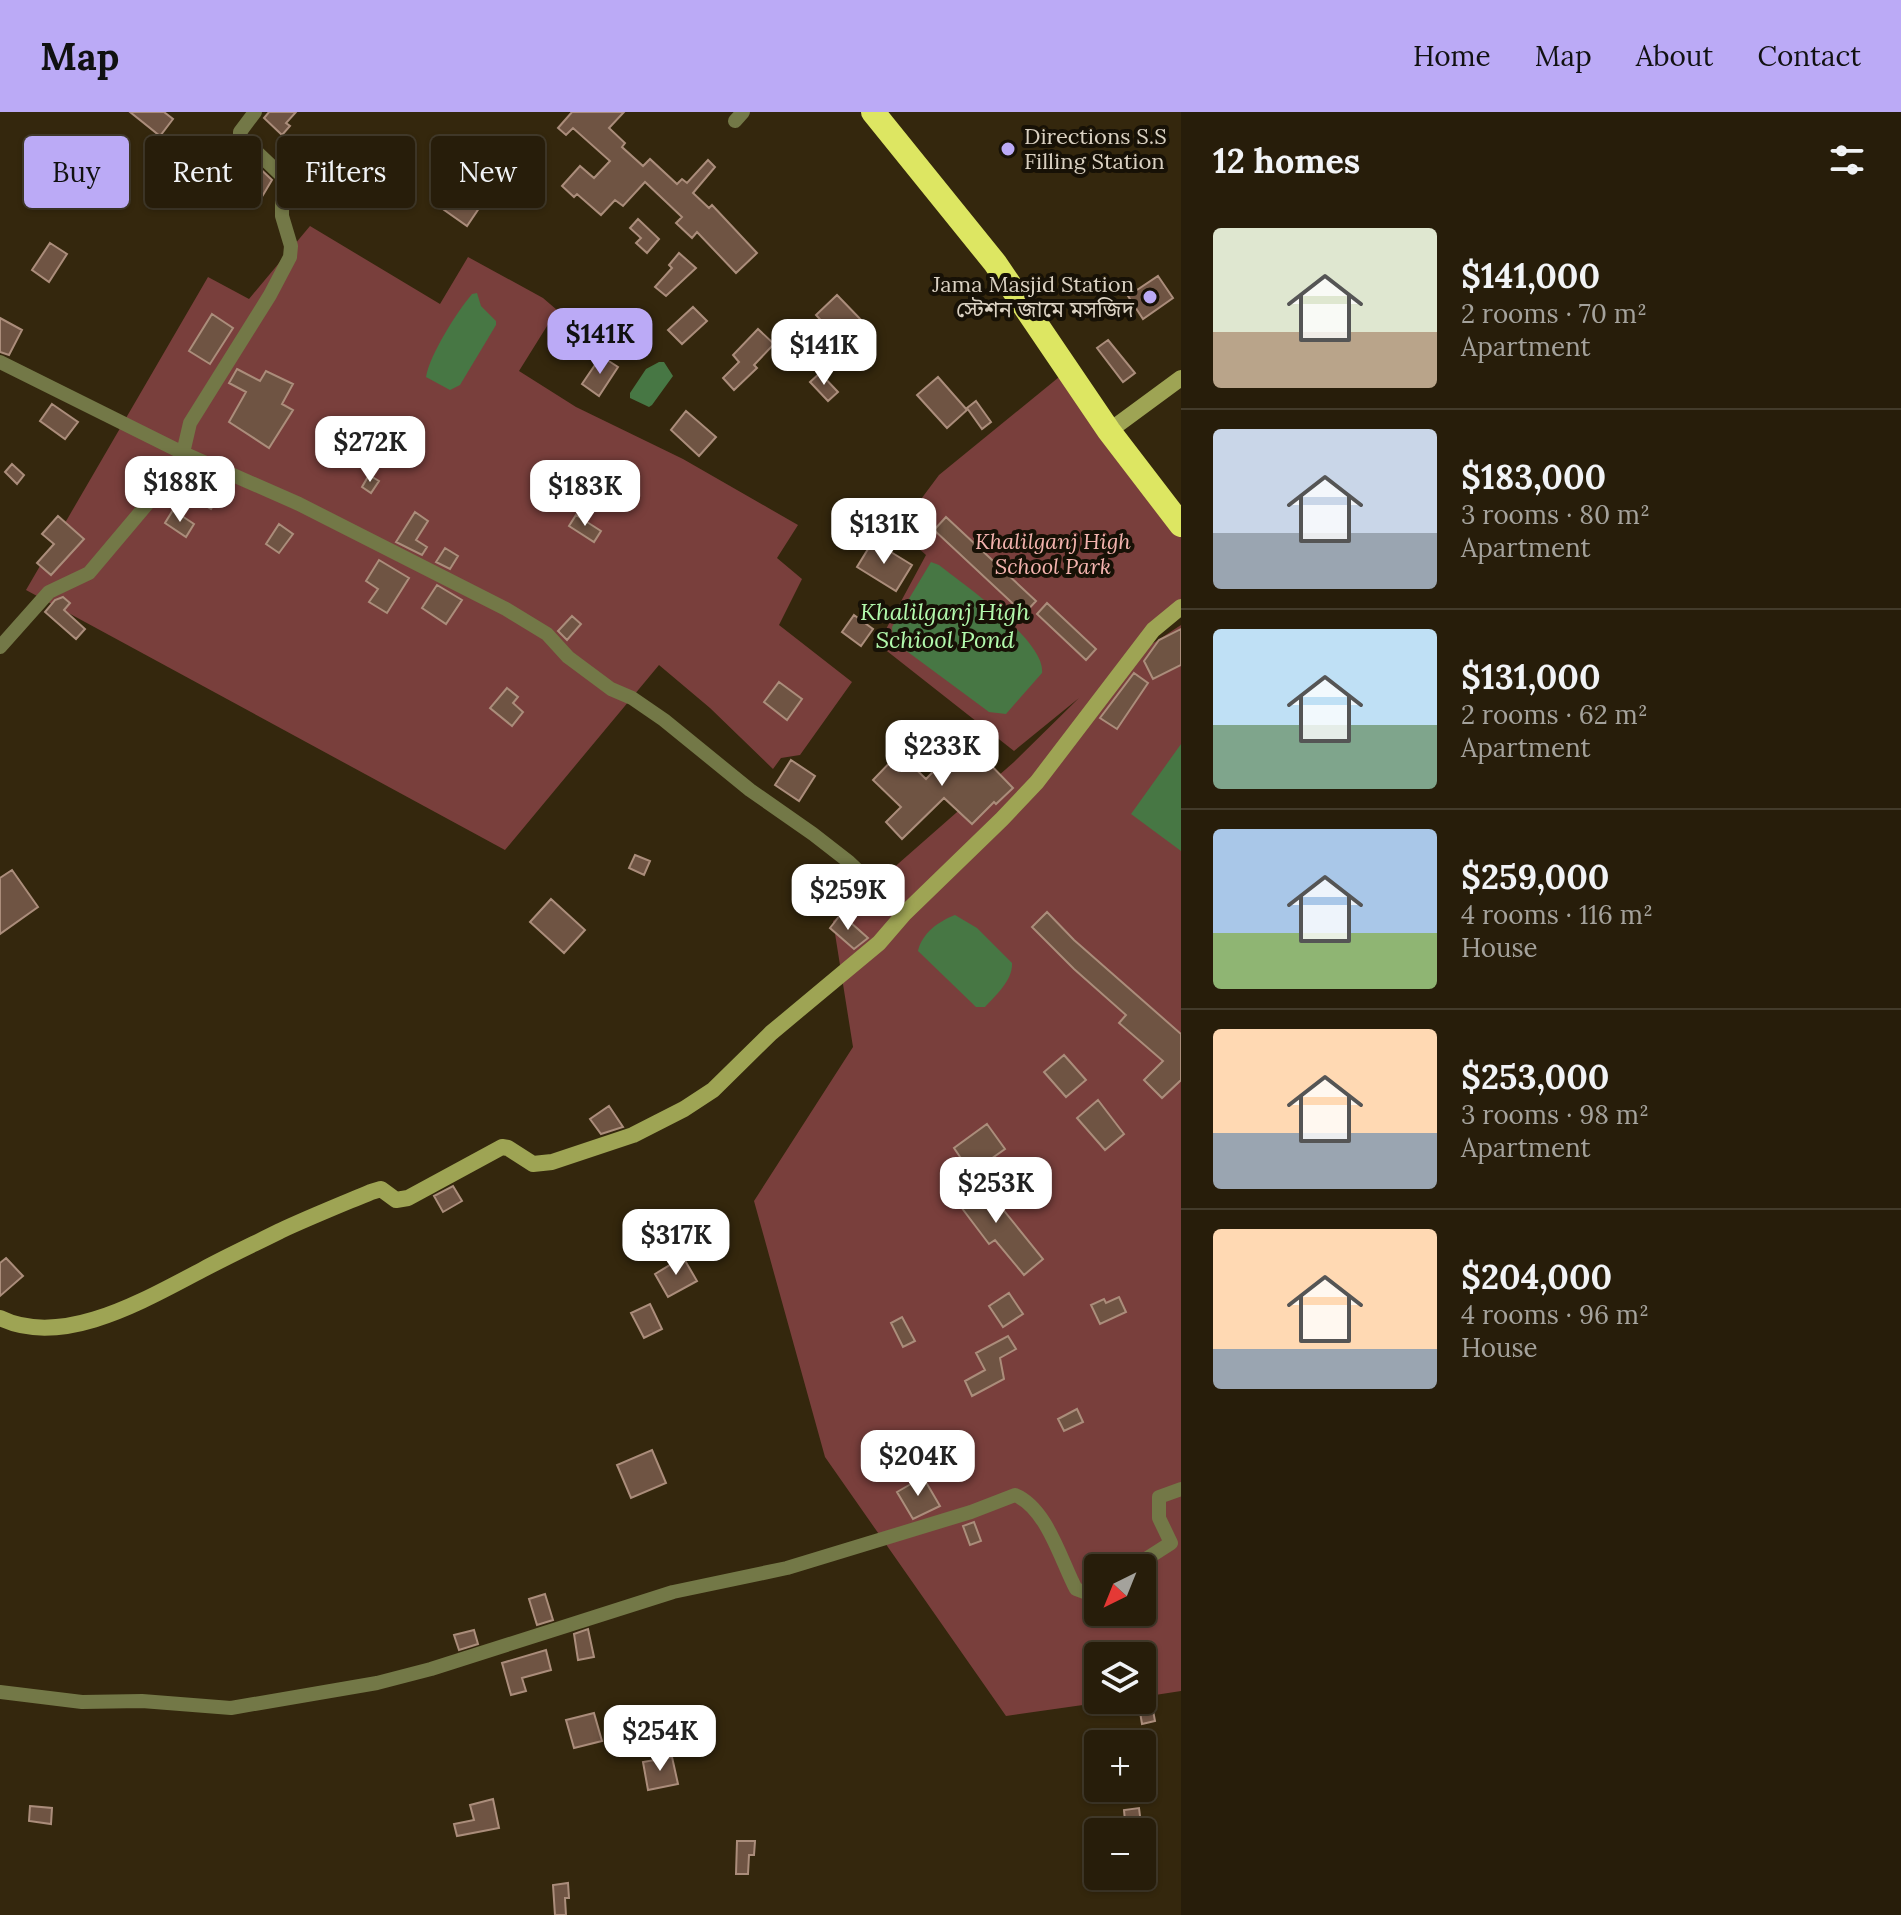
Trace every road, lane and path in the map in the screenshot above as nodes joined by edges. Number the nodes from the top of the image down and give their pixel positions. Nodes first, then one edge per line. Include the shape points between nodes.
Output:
1 (255, 112) edge
2 (873, 112) edge
3 (0, 362) edge
4 (1181, 378) edge
5 (1109, 431) junction
6 (183, 453) junction
7 (1181, 525) edge
8 (1181, 607) edge
9 (0, 647) edge
10 (904, 914) junction
11 (0, 1318) edge
12 (1181, 1489) edge
13 (1154, 1554) edge
14 (1084, 1592) edge
15 (0, 1692) edge

1 - 6 street via 240,136 282,176 290,257 190,423
2 - 5 highway via 995,263
3 - 6 street
4 - 5 street
5 - 7 highway
6 - 9 street via 164,484 89,573 49,592
6 - 10 street via 299,504 547,634 568,657 664,720 849,862
8 - 10 street via 1153,630 1037,782
10 - 11 street via 879,943 771,1033 713,1090 633,1135 533,1164 502,1147 408,1198 396,1200 381,1189 371,1192 97,1319 23,1327
12 - 13 street via 1159,1497 1159,1518 1171,1543
14 - 15 street via 1076,1589 1046,1526 1015,1495 787,1568 673,1592 377,1683 231,1708 82,1702

